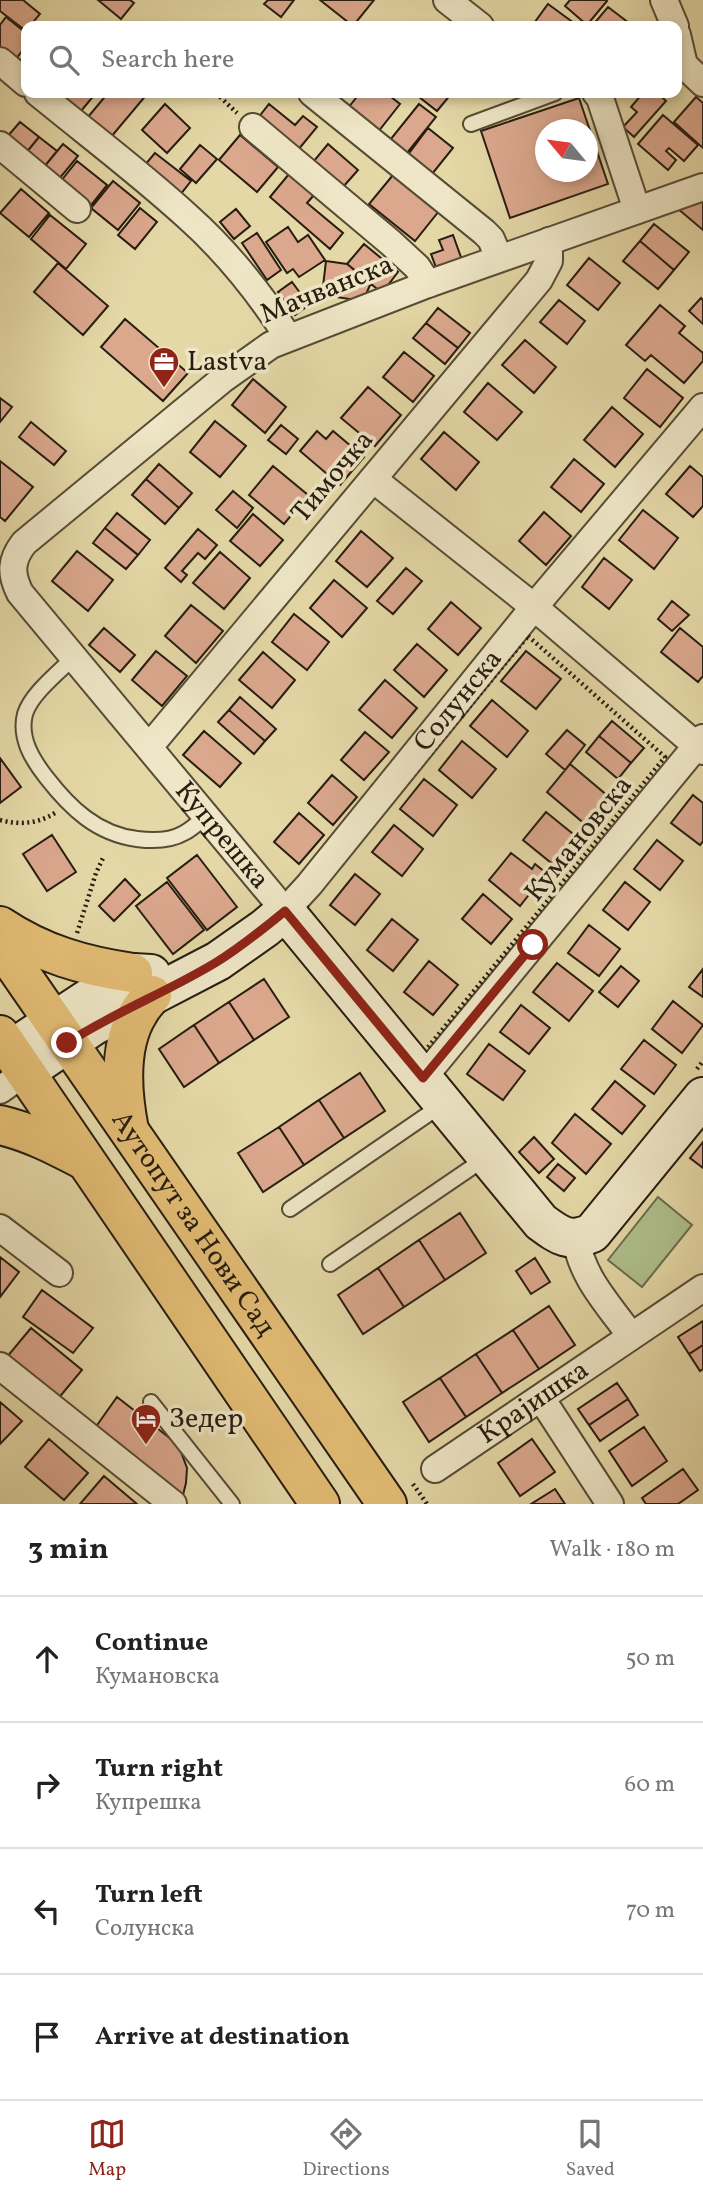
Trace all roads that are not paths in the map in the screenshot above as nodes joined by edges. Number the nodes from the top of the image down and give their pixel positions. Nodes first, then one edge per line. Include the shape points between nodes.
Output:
1 (447, 0) edge
2 (664, 0) edge
3 (474, 21) edge
4 (673, 21) edge
5 (682, 57) edge
6 (0, 61) edge
7 (21, 79) edge
8 (703, 83) edge
9 (44, 98) edge
10 (318, 98) edge
11 (541, 98) edge
12 (600, 98) edge
13 (471, 124) dead end
14 (253, 127) dead end
15 (0, 145) edge
16 (703, 187) edge
17 (77, 209) dead end
18 (637, 210) junction
19 (549, 241) junction
20 (499, 258) junction
21 (428, 284) junction
22 (288, 337) junction
23 (703, 407) edge
24 (373, 479) junction
25 (14, 580) joint
26 (534, 607) junction
27 (74, 657) junction
28 (701, 745) edge
29 (149, 747) junction
30 (205, 817) junction
31 (296, 906) junction
32 (0, 926) edge
33 (0, 944) edge
34 (143, 984) junction
35 (60, 1032) junction
36 (7, 1061) edge
37 (699, 1084) edge
38 (433, 1090) junction
39 (0, 1125) edge
40 (129, 1132) junction
41 (488, 1157) junction
42 (84, 1161) junction
43 (290, 1209) dead end
44 (0, 1228) edge
45 (576, 1238) junction
46 (330, 1265) dead end
47 (59, 1273) dead end
48 (703, 1288) edge
49 (631, 1336) junction
50 (0, 1366) edge
51 (541, 1398) junction
52 (151, 1402) dead end
53 (435, 1469) dead end
54 (173, 1504) edge
55 (232, 1504) edge
56 (320, 1504) edge
57 (387, 1504) edge
58 (610, 1504) edge

1 - 3 street
2 - 4 street
5 - 8 street via 684,65
6 - 7 street
9 - 22 street via 191,219 265,303
10 - 20 street via 484,232
11 - 13 lane
12 - 18 street
14 - 21 street via 391,243
15 - 17 street
16 - 18 street, Мачванска
18 - 19 street, Мачванска
19 - 20 street, Мачванска
19 - 24 street, Тимочка via 549,261 539,280
20 - 21 street, Мачванска
21 - 22 street, Мачванска
22 - 25 street, Мачванска via 240,365 24,542 12,566
23 - 26 street, Солунска
24 - 26 street
24 - 29 street, Тимочка
25 - 27 street, Купрешка
26 - 28 street
26 - 31 street, Солунска
27 - 29 street, Купрешка
27 - 30 lane via 35,696 25,715 27,748 50,781 91,823 125,838 175,837
28 - 38 street, Кумановска
29 - 30 street, Купрешка
30 - 31 street, Купрешка
31 - 34 main road, Солунска via 197,972
31 - 38 main road, Купрешка
32 - 34 main road via 37,949
33 - 35 main road, Аутопут за Нови Сад
34 - 35 main road, Солунска via 93,1026
34 - 40 main road via 127,1049 124,1086
35 - 36 main road, Солунска
35 - 40 main road, Аутопут за Нови Сад
36 - 42 main road, Аутопут за Нови Сад
37 - 45 main road via 592,1233
38 - 41 main road, Купрешка
38 - 43 lane, Кумановска
39 - 42 main road via 26,1132
40 - 57 main road, Аутопут за Нови Сад
41 - 45 main road, Купрешка via 541,1222 564,1237
41 - 46 lane
42 - 56 main road, Аутопут за Нови Сад
44 - 47 street
45 - 49 street via 589,1279
48 - 49 street, Крајишка
49 - 51 street, Крајишка
50 - 54 street
51 - 53 street, Крајишка
51 - 58 street
52 - 55 lane

